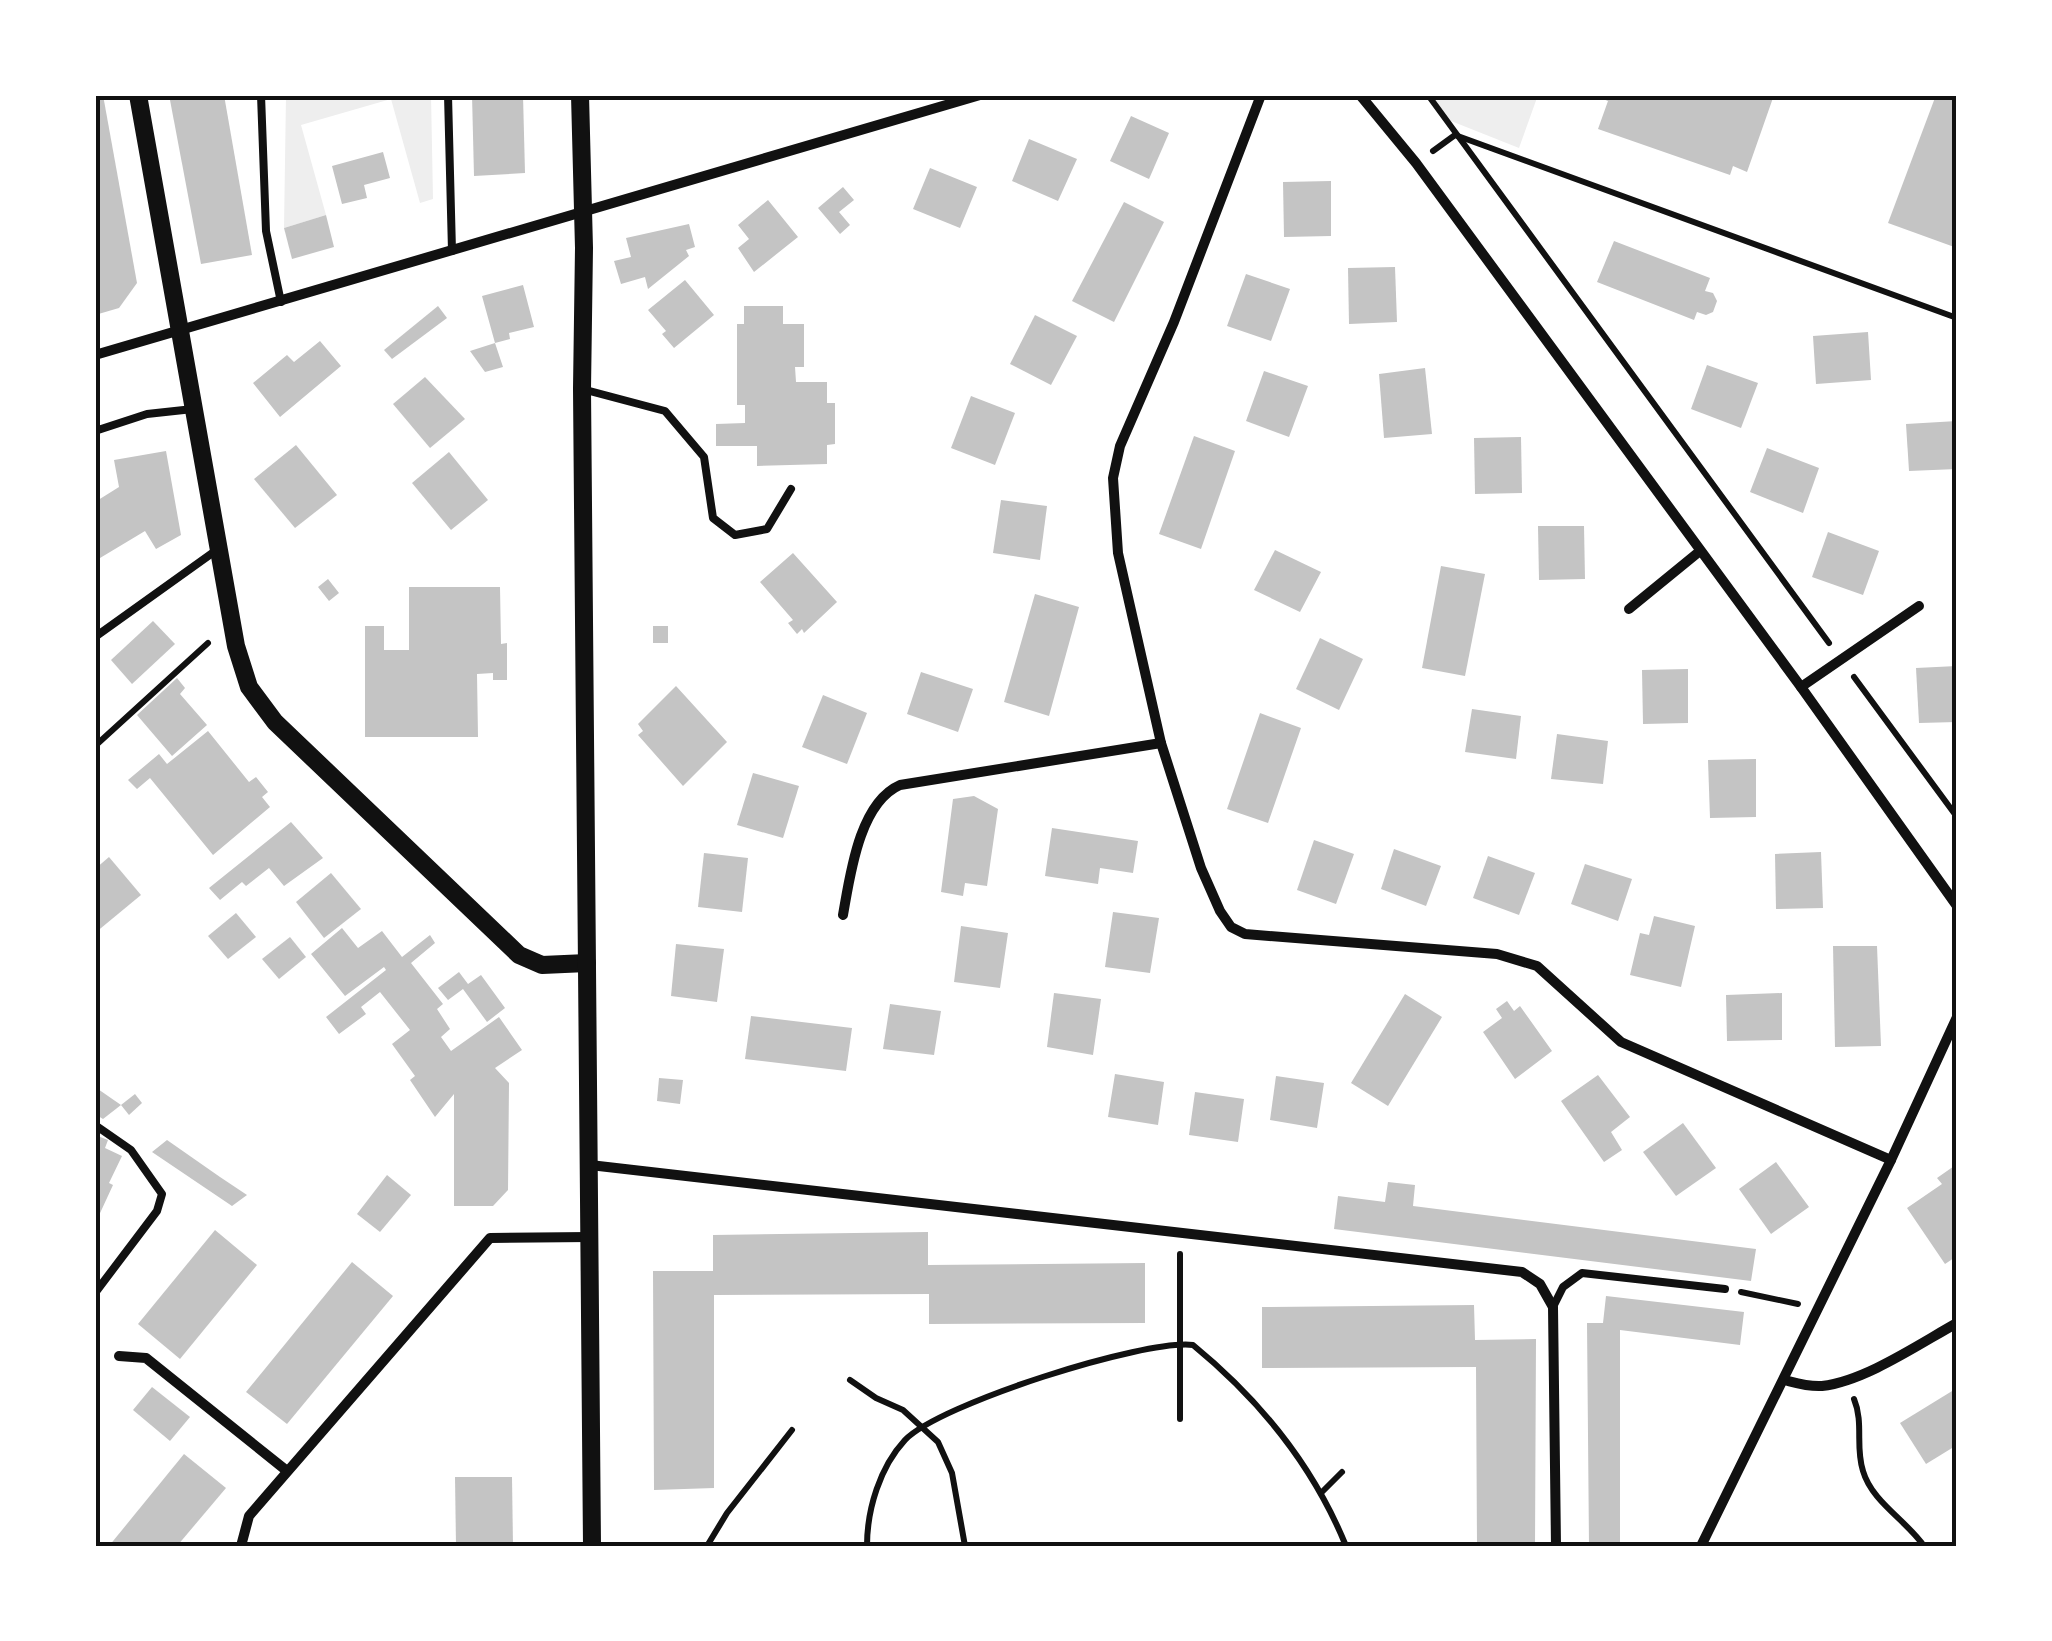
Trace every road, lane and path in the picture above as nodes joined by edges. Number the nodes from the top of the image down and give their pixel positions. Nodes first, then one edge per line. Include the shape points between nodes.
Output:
1 (138, 95) edge
2 (261, 95) edge
3 (448, 95) edge
4 (580, 95) edge
5 (980, 95) edge
6 (1261, 95) edge
7 (1360, 95) edge
8 (1428, 95) edge
9 (1455, 136) junction
10 (1416, 163) junction
11 (582, 212) junction
12 (452, 251) junction
13 (281, 302) junction
14 (1957, 318) edge
15 (180, 333) junction
16 (95, 355) edge
17 (582, 389) junction
18 (193, 409) junction
19 (95, 431) edge
20 (791, 489) dead end
21 (218, 549) junction
22 (1700, 551) junction
23 (1919, 606) dead end
24 (1630, 609) dead end
25 (232, 622) junction
26 (95, 637) edge
27 (1841, 660) junction
28 (1801, 687) junction
29 (1162, 743) junction
30 (95, 746) edge
31 (1957, 816) edge
32 (1957, 906) edge
33 (842, 915) dead end
34 (588, 963) junction
35 (1957, 1017) edge
36 (95, 1125) edge
37 (1892, 1160) junction
38 (590, 1165) junction
39 (1181, 1233) junction
40 (590, 1237) junction
41 (1725, 1288) joint
42 (95, 1293) edge
43 (1553, 1307) junction
44 (1818, 1308) junction
45 (1957, 1323) edge
46 (1178, 1343) junction
47 (119, 1356) dead end
48 (1846, 1379) junction
49 (850, 1380) dead end
50 (1784, 1380) junction
51 (1180, 1419) dead end
52 (922, 1428) junction
53 (792, 1430) dead end
54 (287, 1470) junction
55 (1342, 1472) dead end
56 (1322, 1492) junction
57 (241, 1546) edge
58 (592, 1546) edge
59 (707, 1546) edge
60 (866, 1546) edge
61 (966, 1546) edge
62 (1346, 1546) edge
63 (1556, 1546) edge
64 (1701, 1546) edge
65 (1924, 1546) edge

1 - 15 street
2 - 13 lane via 266,231
3 - 12 lane
4 - 11 street
5 - 11 street
6 - 29 street via 1120,446 1113,478 1118,553
7 - 10 street
8 - 9 path
9 - 10 path
9 - 14 path
9 - 27 path
10 - 22 street
11 - 12 street
11 - 17 street
12 - 13 street
13 - 15 street
15 - 16 street
15 - 18 street
17 - 20 lane via 665,410 704,457 713,518 735,535 766,529
17 - 34 street
18 - 19 lane via 147,414
18 - 21 street
21 - 25 street
21 - 26 lane
22 - 24 street
22 - 28 street
23 - 27 street
25 - 30 path
25 - 34 street via 249,687 289,736 520,955 542,964
27 - 28 street
27 - 31 path
28 - 32 street
29 - 33 street via 890,789 857,842
29 - 37 street via 1207,882 1231,927 1245,934 1497,954 1538,966 1621,1042
34 - 38 street
35 - 37 street
36 - 42 lane via 131,1150 162,1194 158,1211
37 - 44 street
38 - 39 street
38 - 40 street
39 - 43 street via 1522,1272 1540,1284
39 - 46 path
40 - 54 street via 490,1238
40 - 58 street
41 - 43 lane via 1582,1273 1563,1286
41 - 44 path
43 - 63 street
44 - 50 street
45 - 48 street
46 - 51 path
46 - 52 path via 1050,1374
46 - 56 path via 1193,1344 1260,1406
47 - 54 street via 146,1358
48 - 50 street via 1824,1386
48 - 65 path via 1860,1412 1863,1472
49 - 52 path
50 - 64 street
52 - 60 path via 885,1470
52 - 61 path via 938,1442 952,1473
53 - 59 path
54 - 57 street via 250,1516
55 - 56 path
56 - 62 path

